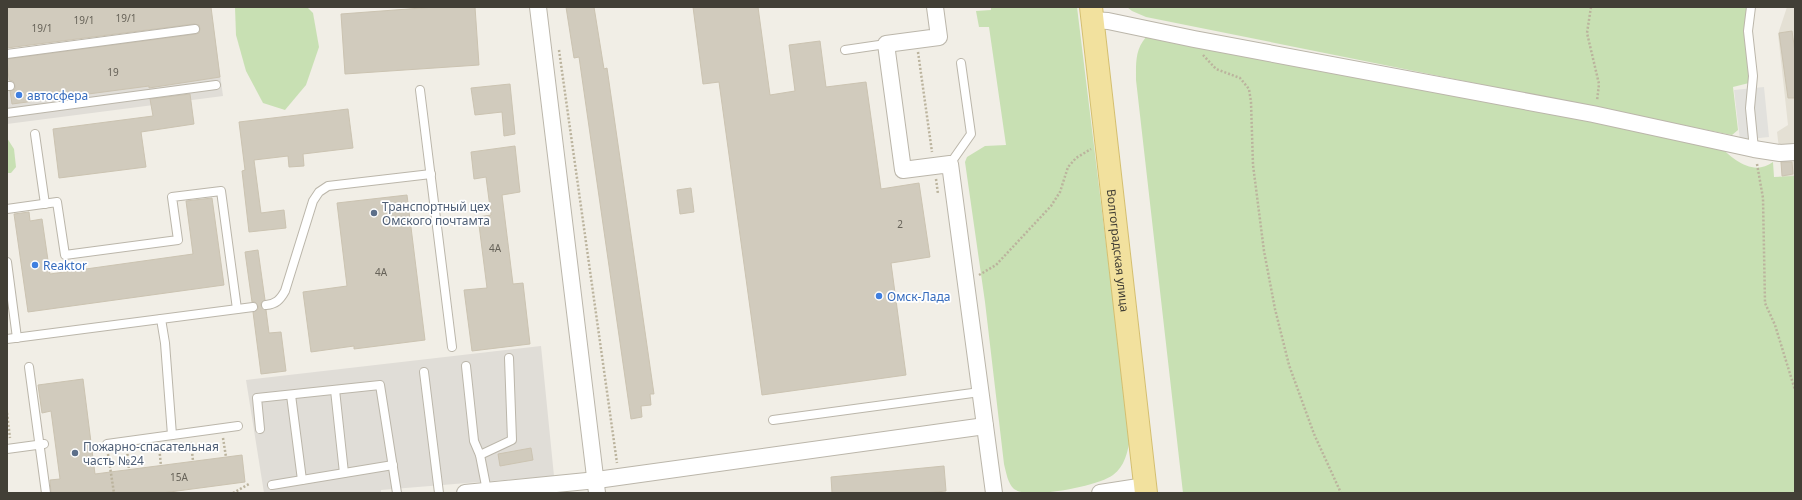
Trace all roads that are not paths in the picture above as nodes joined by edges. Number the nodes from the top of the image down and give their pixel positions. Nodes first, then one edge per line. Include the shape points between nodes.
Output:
1 (538, 7) edge
2 (935, 7) edge
3 (1751, 7) edge
4 (1099, 14) edge
5 (195, 29) dead end
6 (886, 44) junction
7 (845, 50) dead end
8 (7, 54) edge
9 (961, 63) dead end
10 (216, 86) dead end
11 (420, 90) dead end
12 (7, 113) edge
13 (35, 134) dead end
14 (1754, 149) junction
15 (1795, 152) edge
16 (950, 164) junction
17 (431, 174) junction
18 (45, 204) junction
19 (7, 209) edge
20 (7, 262) edge
21 (266, 305) dead end
22 (253, 307) dead end
23 (237, 309) junction
24 (161, 319) junction
25 (17, 338) junction
26 (7, 339) edge
27 (452, 347) dead end
28 (509, 358) dead end
29 (466, 366) dead end
30 (29, 367) dead end
31 (424, 372) dead end
32 (335, 390) junction
33 (980, 392) junction
34 (291, 395) junction
35 (773, 420) dead end
36 (238, 426) dead end
37 (985, 426) junction
38 (260, 429) dead end
39 (172, 435) junction
40 (42, 444) junction
41 (107, 444) road end
42 (9, 449) edge
43 (480, 455) junction
44 (393, 465) junction
45 (344, 473) junction
46 (302, 480) junction
47 (272, 485) dead end
48 (597, 487) edge
49 (1150, 491) edge
50 (488, 492) edge
51 (46, 493) edge
52 (397, 493) edge
53 (439, 493) edge
54 (465, 493) edge
55 (994, 493) edge
56 (1100, 493) edge

1 - 48 street
2 - 6 street via 939,37
3 - 14 lane via 1748,31 1753,76 1750,108
4 - 14 street via 1194,39 1593,114
4 - 49 main road, Волгоградская улица
5 - 8 lane
6 - 7 lane
6 - 16 street via 903,170
9 - 16 lane via 970,134
10 - 12 lane
11 - 17 lane
13 - 18 lane
14 - 15 street via 1780,153
16 - 33 street
17 - 21 lane via 328,186 319,192 313,200 285,292 280,300
17 - 27 lane
18 - 19 lane
18 - 23 lane via 58,202 65,255 178,240 172,197 221,191
20 - 25 lane
22 - 23 lane
23 - 24 lane
24 - 25 lane
24 - 39 lane
25 - 26 lane
28 - 43 lane via 512,440
29 - 43 lane via 474,441
30 - 40 lane
31 - 53 lane
32 - 34 lane
32 - 44 lane via 380,385
32 - 45 lane
33 - 35 lane
33 - 37 street
34 - 38 lane via 257,398
34 - 46 lane
36 - 39 lane
37 - 48 street via 618,478
37 - 55 street
39 - 41 lane
40 - 42 lane
40 - 51 lane
43 - 50 lane
44 - 45 lane
44 - 52 lane
45 - 46 lane
46 - 47 lane
48 - 50 street
49 - 56 street
50 - 54 street

